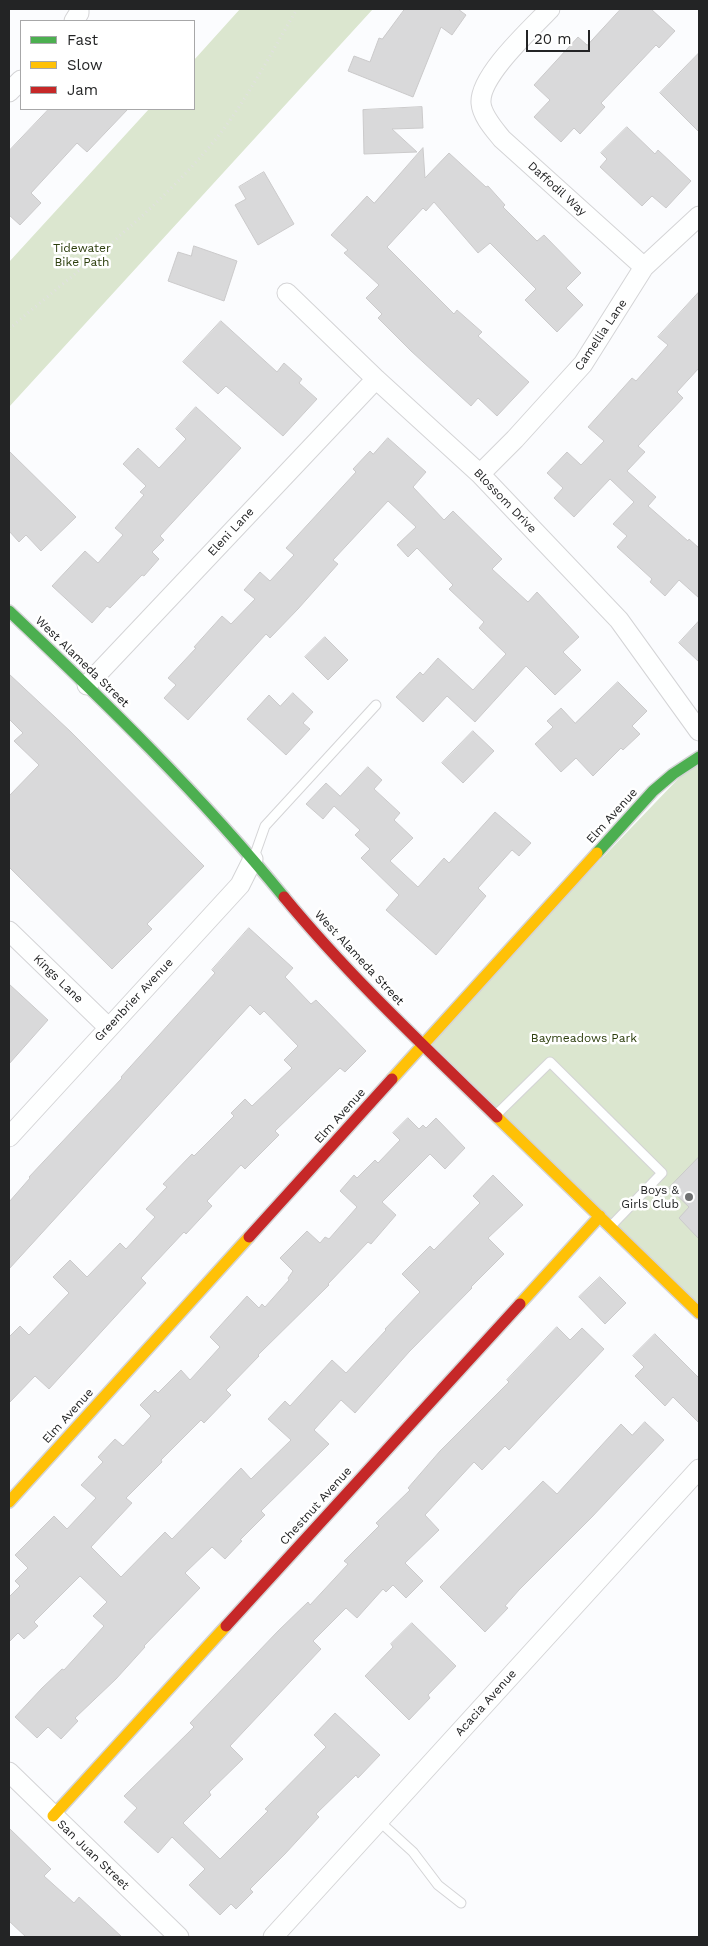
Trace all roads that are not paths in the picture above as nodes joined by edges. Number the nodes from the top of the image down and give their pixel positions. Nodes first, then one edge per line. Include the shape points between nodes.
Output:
1 (550, 9) edge
2 (20, 81) edge
3 (9, 92) edge
4 (699, 216) edge
5 (644, 267) junction
6 (287, 293) dead end
7 (376, 379) junction
8 (480, 474) junction
9 (9, 611) edge
10 (87, 685) junction
11 (376, 705) dead end
12 (699, 731) edge
13 (699, 757) edge
14 (253, 859) junction
15 (9, 931) edge
16 (108, 1027) junction
17 (423, 1045) junction
18 (496, 1115) junction
19 (9, 1137) edge
20 (600, 1216) junction
21 (611, 1226) junction
22 (699, 1313) edge
23 (699, 1469) edge
24 (9, 1502) edge
25 (9, 1772) edge
26 (53, 1816) junction
27 (378, 1821) junction
28 (461, 1903) dead end
29 (178, 1937) edge
30 (273, 1937) edge

1 - 5 street, Daffodil Way via 494,70 482,91 484,115 502,139
2 - 3 street
4 - 5 street, Camellia Lane
5 - 8 street, Camellia Lane via 583,364
6 - 7 street, Blossom Drive
7 - 8 street, Blossom Drive
7 - 10 street, Eleni Lane
8 - 12 street, Blossom Drive via 619,620
9 - 10 street, West Alameda Street
10 - 14 street, West Alameda Street
11 - 14 lane via 265,826
13 - 17 street, Elm Avenue via 653,790
14 - 16 street, Greenbrier Avenue via 240,885
14 - 17 street, West Alameda Street via 317,936
15 - 16 street, Kings Lane
16 - 19 street, Greenbrier Avenue
17 - 18 street, West Alameda Street
17 - 24 street, Elm Avenue
18 - 20 street, West Alameda Street
18 - 21 lane via 550,1062 662,1173
20 - 21 street, West Alameda Street
20 - 26 street, Chestnut Avenue
21 - 22 street, West Alameda Street
23 - 27 street, Acacia Avenue
25 - 26 street, San Juan Street
26 - 29 street, San Juan Street
27 - 28 lane via 413,1852 438,1885
27 - 30 street, Acacia Avenue

